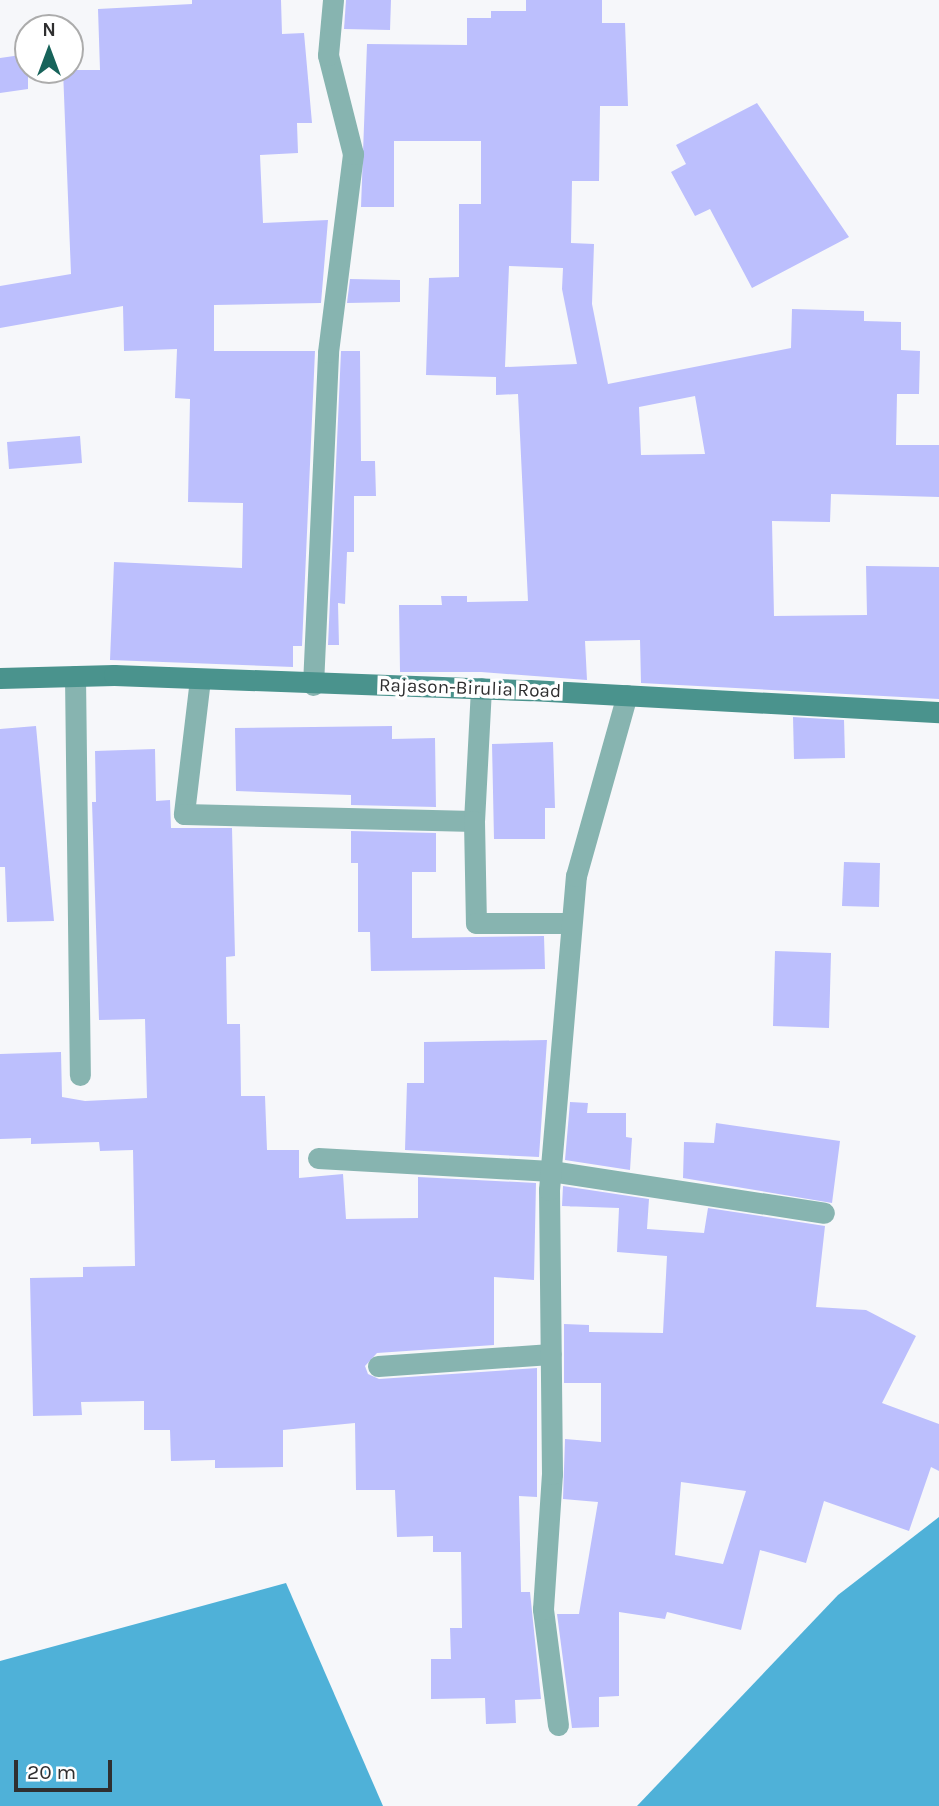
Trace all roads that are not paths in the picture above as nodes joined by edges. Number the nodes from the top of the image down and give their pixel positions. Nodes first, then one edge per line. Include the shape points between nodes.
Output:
1 (333, 0) edge
2 (75, 676) junction
3 (0, 678) edge
4 (200, 679) junction
5 (313, 685) junction
6 (481, 688) junction
7 (627, 695) junction
8 (939, 712) edge
9 (474, 821) junction
10 (572, 923) junction
11 (80, 1075) dead end
12 (318, 1158) dead end
13 (551, 1171) junction
14 (824, 1213) dead end
15 (551, 1354) junction
16 (378, 1366) dead end
17 (558, 1725) dead end

1 - 5 street via 328,55 354,154 328,352
2 - 3 street, Rajason-Birulia Road
2 - 4 street, Rajason-Birulia Road
2 - 11 street
4 - 5 street, Rajason-Birulia Road
4 - 9 street via 184,814
5 - 6 street, Rajason-Birulia Road
6 - 7 street, Rajason-Birulia Road
6 - 9 street
7 - 8 street, Rajason-Birulia Road
7 - 10 street via 576,876
9 - 10 street via 476,923
10 - 13 street
12 - 13 street
13 - 14 street
13 - 15 street
15 - 16 street
15 - 17 street via 552,1474 543,1609

